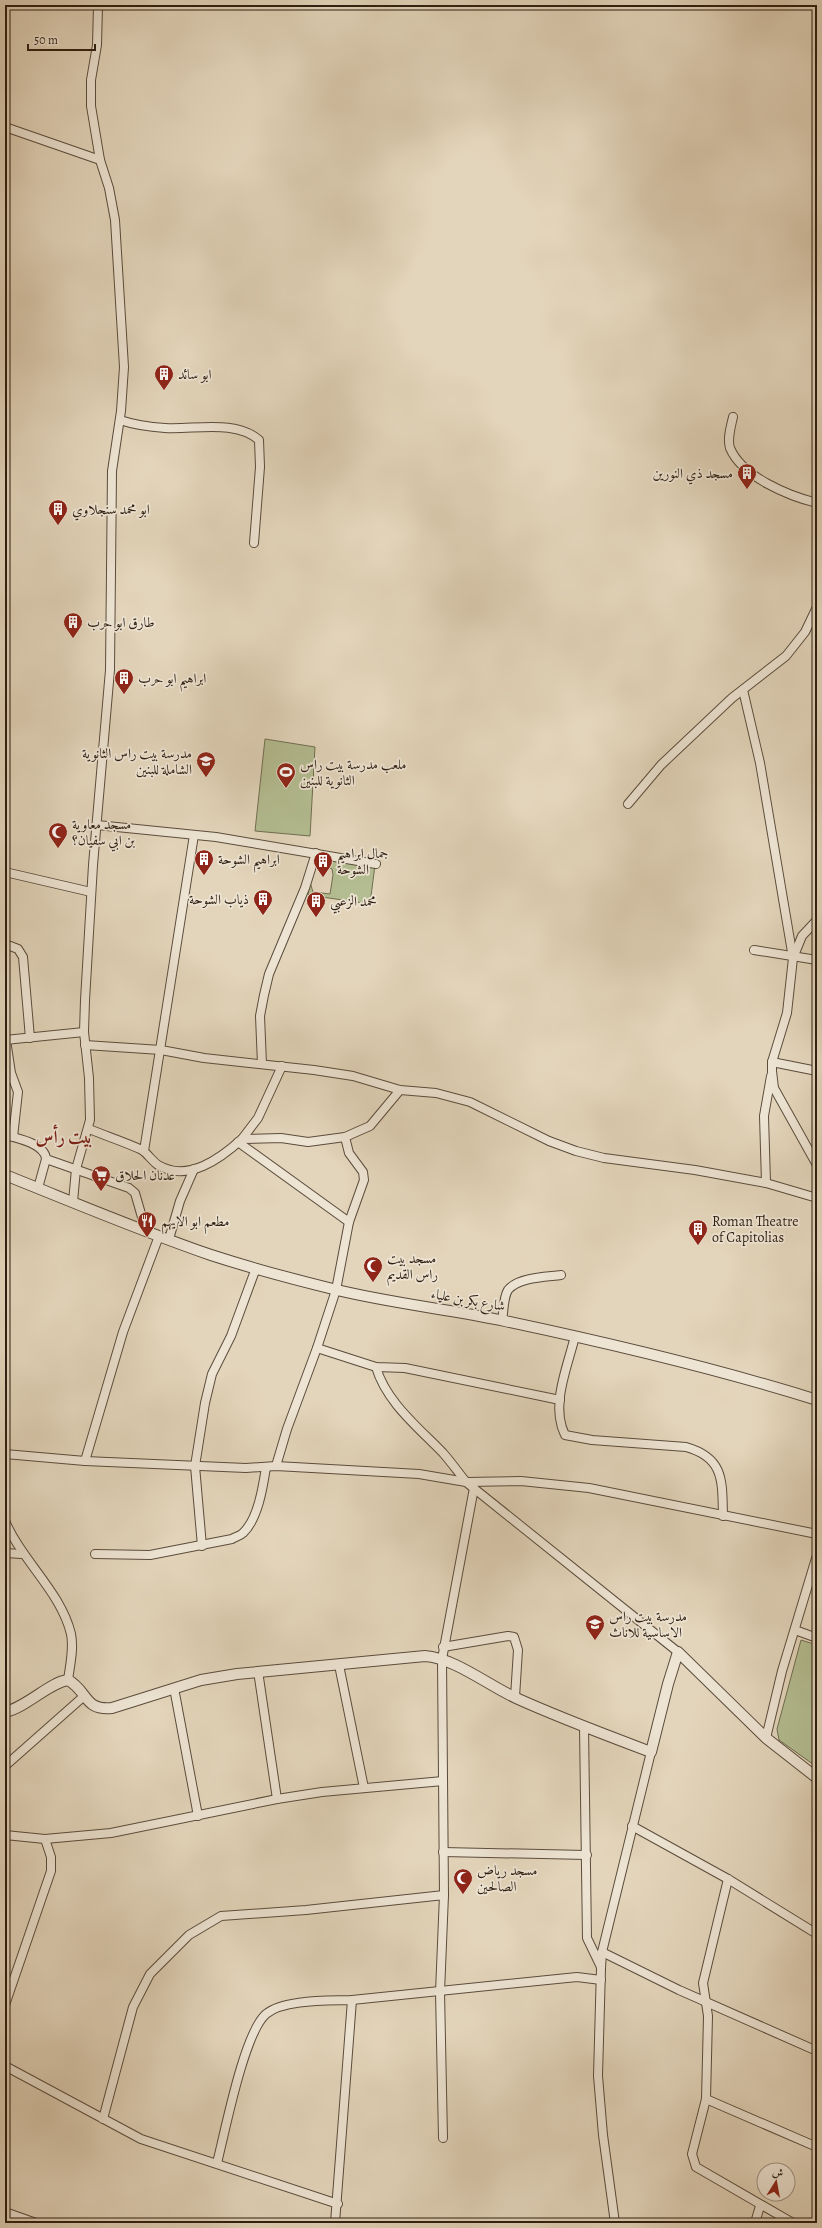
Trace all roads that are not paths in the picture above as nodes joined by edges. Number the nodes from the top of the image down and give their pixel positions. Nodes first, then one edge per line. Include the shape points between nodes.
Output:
1 (98, 5) edge
2 (5, 127) edge
3 (100, 160) junction
4 (733, 417) dead end
5 (120, 420) junction
6 (817, 503) edge
7 (254, 543) dead end
8 (817, 607) edge
9 (743, 690) junction
10 (628, 804) dead end
11 (97, 825) junction
12 (194, 835) junction
13 (316, 853) junction
14 (376, 864) dead end
15 (5, 872) edge
16 (91, 892) junction
17 (817, 920) edge
18 (5, 944) edge
19 (754, 950) dead end
20 (793, 958) junction
21 (817, 960) edge
22 (84, 1032) junction
23 (30, 1038) junction
24 (6, 1040) edge
25 (86, 1045) junction
26 (161, 1050) junction
27 (772, 1062) junction
28 (262, 1064) junction
29 (282, 1066) junction
30 (772, 1071) junction
31 (817, 1071) edge
32 (400, 1090) junction
33 (89, 1129) junction
34 (9, 1136) edge
35 (345, 1137) junction
36 (240, 1141) junction
37 (144, 1151) junction
38 (46, 1159) junction
39 (817, 1165) edge
40 (76, 1169) junction
41 (194, 1169) junction
42 (5, 1175) edge
43 (766, 1183) junction
44 (38, 1188) junction
45 (817, 1198) edge
46 (73, 1202) junction
47 (349, 1222) junction
48 (146, 1231) junction
49 (164, 1238) junction
50 (256, 1268) junction
51 (561, 1275) dead end
52 (336, 1290) junction
53 (502, 1320) junction
54 (575, 1336) junction
55 (317, 1348) junction
56 (376, 1367) junction
57 (560, 1400) junction
58 (817, 1400) edge
59 (5, 1454) edge
60 (85, 1461) junction
61 (195, 1466) junction
62 (276, 1466) junction
63 (266, 1467) junction
64 (466, 1482) junction
65 (474, 1488) junction
66 (723, 1516) junction
67 (5, 1521) edge
68 (817, 1534) edge
69 (202, 1546) junction
70 (5, 1553) edge
71 (22, 1554) junction
72 (95, 1554) dead end
73 (817, 1555) edge
74 (795, 1630) junction
75 (817, 1638) edge
76 (443, 1647) junction
77 (678, 1652) junction
78 (442, 1659) junction
79 (339, 1665) junction
80 (258, 1671) junction
81 (68, 1680) junction
82 (174, 1688) junction
83 (83, 1697) junction
84 (515, 1697) junction
85 (5, 1712) edge
86 (584, 1727) junction
87 (766, 1738) junction
88 (651, 1752) junction
89 (5, 1766) edge
90 (817, 1778) edge
91 (443, 1781) junction
92 (364, 1788) junction
93 (277, 1799) junction
94 (198, 1816) junction
95 (632, 1826) junction
96 (5, 1836) edge
97 (45, 1839) junction
98 (444, 1852) junction
99 (587, 1855) junction
100 (728, 1879) junction
101 (444, 1896) junction
102 (817, 1934) edge
103 (602, 1952) junction
104 (601, 1968) junction
105 (600, 1980) junction
106 (440, 1992) junction
107 (352, 2000) junction
108 (706, 2001) junction
109 (5, 2005) edge
110 (817, 2051) edge
111 (5, 2066) edge
112 (706, 2100) junction
113 (103, 2119) junction
114 (443, 2138) dead end
115 (817, 2147) edge
116 (217, 2163) junction
117 (338, 2204) junction
118 (760, 2206) junction
119 (5, 2212) edge
120 (17, 2220) edge
121 (36, 2223) edge
122 (335, 2223) edge
123 (614, 2223) edge
124 (755, 2223) edge
125 (793, 2223) edge

1 - 3 street via 98,38 90,89
2 - 3 street
3 - 5 street via 110,188 117,251 124,348
4 - 6 street via 730,447 739,460 762,480 783,492
5 - 7 street via 143,426 167,428 236,429 249,432 259,440 260,467
5 - 11 street via 112,471 110,670
8 - 9 street via 805,632 786,656
9 - 10 street via 661,765
9 - 20 street via 760,763
11 - 12 street
11 - 16 street
12 - 13 street
12 - 26 street
13 - 14 street
13 - 28 street via 305,888 269,974 260,1016
15 - 16 street
16 - 22 street
17 - 20 street via 802,936
18 - 23 street via 18,948 22,957
19 - 20 street
20 - 21 street
20 - 27 street via 787,1013
22 - 23 street
22 - 25 street
23 - 24 street
24 - 34 street via 18,1092
25 - 26 street
25 - 33 street
26 - 28 street via 204,1058
26 - 37 street
27 - 30 street
27 - 31 street
28 - 29 street
29 - 32 street via 353,1076
29 - 36 street via 258,1118
30 - 39 street via 774,1088
30 - 43 street via 764,1116
32 - 35 street via 370,1126
32 - 43 street via 436,1093 470,1102 550,1141 590,1155
33 - 37 street
33 - 40 street
34 - 38 street via 41,1148 46,1153
35 - 36 street via 308,1142 281,1138
35 - 47 street via 349,1153 362,1169 364,1177 358,1202
36 - 41 street via 225,1154
36 - 47 street
37 - 41 street via 158,1164 167,1168 184,1171
38 - 40 street
38 - 44 street
40 - 46 street
40 - 48 street via 133,1190
41 - 49 street
42 - 44 street, شارع بكر بن علياء
43 - 45 street
44 - 46 street, شارع بكر بن علياء
46 - 48 street, شارع بكر بن علياء
47 - 52 street
48 - 49 street, شارع بكر بن علياء
49 - 50 street, شارع بكر بن علياء
49 - 60 street via 123,1332
50 - 52 street, شارع بكر بن علياء
50 - 61 street via 230,1336 212,1374
51 - 53 street via 513,1285 506,1294
52 - 53 street, شارع بكر بن علياء
52 - 55 street
53 - 54 street, شارع بكر بن علياء
54 - 57 street
54 - 58 street, شارع بكر بن علياء via 761,1383
55 - 56 street
55 - 62 street
56 - 57 street via 405,1368
56 - 64 street via 380,1381 397,1404
57 - 66 street via 560,1425 565,1434 573,1438 674,1446 701,1451 712,1459 721,1475
59 - 60 street
60 - 61 street
61 - 63 street
61 - 69 street
62 - 63 street
62 - 64 street via 419,1474
63 - 69 street via 262,1494 243,1533 232,1539
64 - 65 street
64 - 66 street via 555,1483 652,1500
65 - 76 street
65 - 77 street
66 - 68 street
67 - 71 street
69 - 72 street via 150,1555
70 - 71 street
71 - 81 street via 53,1595 71,1635
73 - 74 street
74 - 75 street
74 - 87 street
76 - 78 street
76 - 84 street via 514,1636 518,1650
77 - 87 street
77 - 88 street
78 - 79 street via 425,1656 402,1657
78 - 84 street
78 - 91 street
79 - 80 street
79 - 92 street
80 - 82 street via 201,1680
80 - 93 street
81 - 83 street via 77,1687
81 - 85 street
82 - 83 street via 112,1708 100,1709
82 - 94 street
83 - 89 street
84 - 86 street
86 - 88 street
86 - 99 street
87 - 90 street
88 - 95 street
91 - 92 street
91 - 98 street
92 - 93 street
93 - 94 street
94 - 97 street via 111,1833
95 - 100 street
95 - 103 street
96 - 97 street
97 - 109 street via 51,1857 51,1871
98 - 99 street
98 - 101 street
99 - 104 street via 587,1938
100 - 102 street
100 - 108 street via 706,1969 703,1989
101 - 106 street
101 - 113 street via 221,1916 189,1935 150,1974 133,2007
103 - 104 street
103 - 108 street
104 - 105 street
105 - 106 street via 577,1978
105 - 123 street via 598,2076
106 - 107 street
106 - 114 street
107 - 116 street via 285,2005 266,2014 255,2029 240,2070
107 - 117 street
108 - 110 street
108 - 112 street
111 - 113 street
112 - 115 street
112 - 118 street via 692,2161 696,2167
113 - 116 street via 141,2139 184,2155
116 - 117 street
117 - 122 street
118 - 124 street
118 - 125 street
119 - 120 street
120 - 121 street

